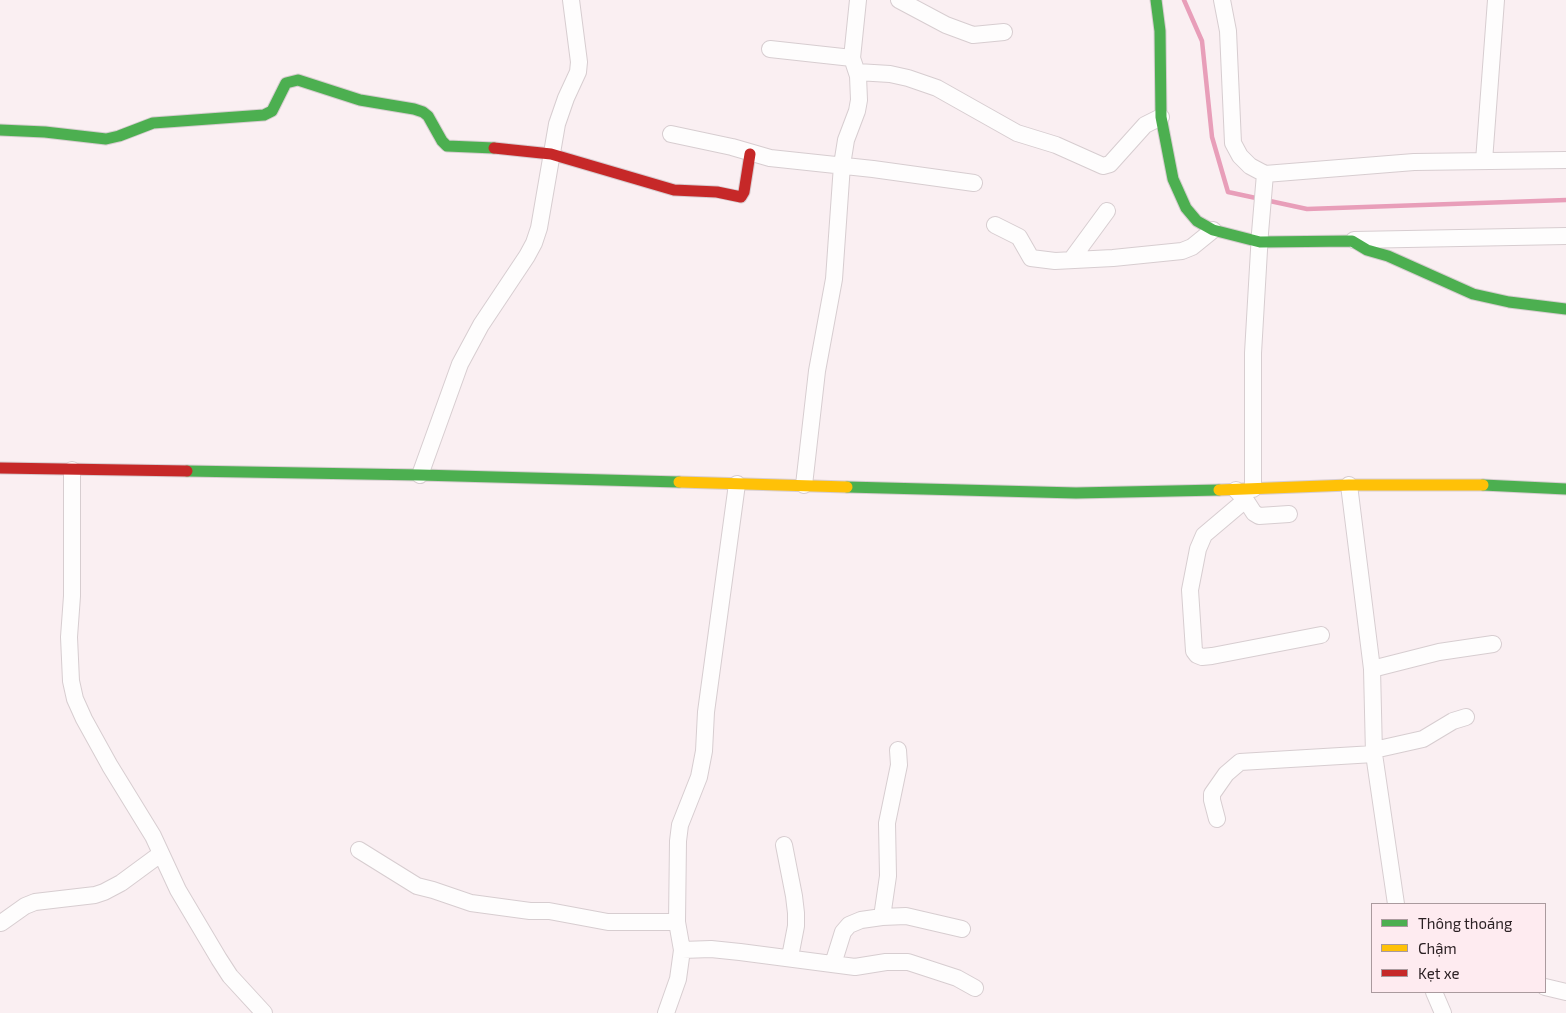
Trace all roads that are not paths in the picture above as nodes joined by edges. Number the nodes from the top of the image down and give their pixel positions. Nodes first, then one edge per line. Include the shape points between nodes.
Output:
1 (571, 0) edge
2 (858, 0) edge
3 (899, 0) edge
4 (1156, 0) edge
5 (1222, 0) edge
6 (1496, 0) edge
7 (1004, 32) dead end
8 (770, 49) dead end
9 (854, 65) junction
10 (1162, 117) junction
11 (0, 130) edge
12 (672, 134) dead end
13 (551, 154) junction
14 (750, 154) junction
15 (1566, 160) edge
16 (1484, 161) junction
17 (842, 166) junction
18 (1265, 177) junction
19 (974, 183) dead end
20 (1107, 211) dead end
21 (995, 225) dead end
22 (1213, 230) junction
23 (1566, 236) edge
24 (1260, 237) junction
25 (1352, 240) junction
26 (1071, 260) junction
27 (1566, 309) edge
28 (0, 468) edge
29 (72, 470) junction
30 (420, 475) junction
31 (738, 484) junction
32 (804, 485) junction
33 (1349, 485) junction
34 (1566, 489) edge
35 (1244, 493) junction
36 (1289, 514) dead end
37 (1320, 635) dead end
38 (1493, 644) dead end
39 (1372, 669) junction
40 (1466, 717) dead end
41 (898, 750) dead end
42 (1374, 752) junction
43 (1217, 819) dead end
44 (784, 845) dead end
45 (359, 850) dead end
46 (162, 857) junction
47 (1396, 903) edge
48 (882, 917) junction
49 (1, 922) edge
50 (677, 922) junction
51 (962, 929) dead end
52 (682, 950) junction
53 (790, 957) junction
54 (833, 964) junction
55 (1546, 987) edge
56 (975, 988) dead end
57 (1566, 992) edge
58 (1434, 993) edge
59 (264, 1013) edge
60 (666, 1013) edge
61 (1442, 1013) edge

1 - 13 street via 578,72 557,124
2 - 9 street
3 - 7 street via 946,25 973,35
4 - 10 street
5 - 18 street via 1228,31 1233,143 1240,156
6 - 16 street
8 - 9 street
9 - 10 street via 937,88 1018,133 1056,145 1103,166 1110,164 1146,125
9 - 17 street via 858,76 858,106 846,140
10 - 22 street via 1181,200 1197,221
11 - 13 street via 106,138 153,122 264,115 272,111 286,83 298,80 360,100 423,112 447,146
12 - 14 street
13 - 14 street via 668,189 717,192 738,197 744,192
13 - 30 street via 534,243 460,364
14 - 17 street
15 - 16 street
16 - 18 street via 1414,162
17 - 19 street
17 - 32 street via 834,279 817,371
18 - 24 street
20 - 26 street
21 - 26 street via 1019,237 1031,258
22 - 24 street
22 - 26 street via 1182,251
23 - 25 street
24 - 25 street
24 - 35 street
25 - 27 street via 1368,250 1473,294
28 - 29 street
29 - 30 street
29 - 46 street via 69,637 72,689 84,719
30 - 31 street
31 - 32 street
31 - 50 street via 706,712 703,758 680,825
32 - 35 street via 1076,493
33 - 34 street via 1504,485
33 - 35 street
33 - 39 street
35 - 36 street via 1254,514
35 - 37 street via 1240,505 1200,541 1190,590 1194,651 1202,657 1212,656
38 - 39 street via 1440,652
39 - 42 street
40 - 42 street via 1423,739
41 - 48 street via 899,765 887,824 888,876
42 - 43 street via 1240,762 1226,774 1212,794
42 - 47 street
44 - 53 street via 796,912
45 - 50 street via 417,886 471,903 549,911 608,922
46 - 49 street via 155,858 104,892 34,902
46 - 59 street via 218,960
48 - 51 street via 906,916
48 - 54 street via 849,925 843,932
50 - 52 street
52 - 53 street via 711,949
52 - 60 street via 678,979
53 - 54 street
54 - 56 street via 855,967 908,962
55 - 57 street
58 - 61 street

